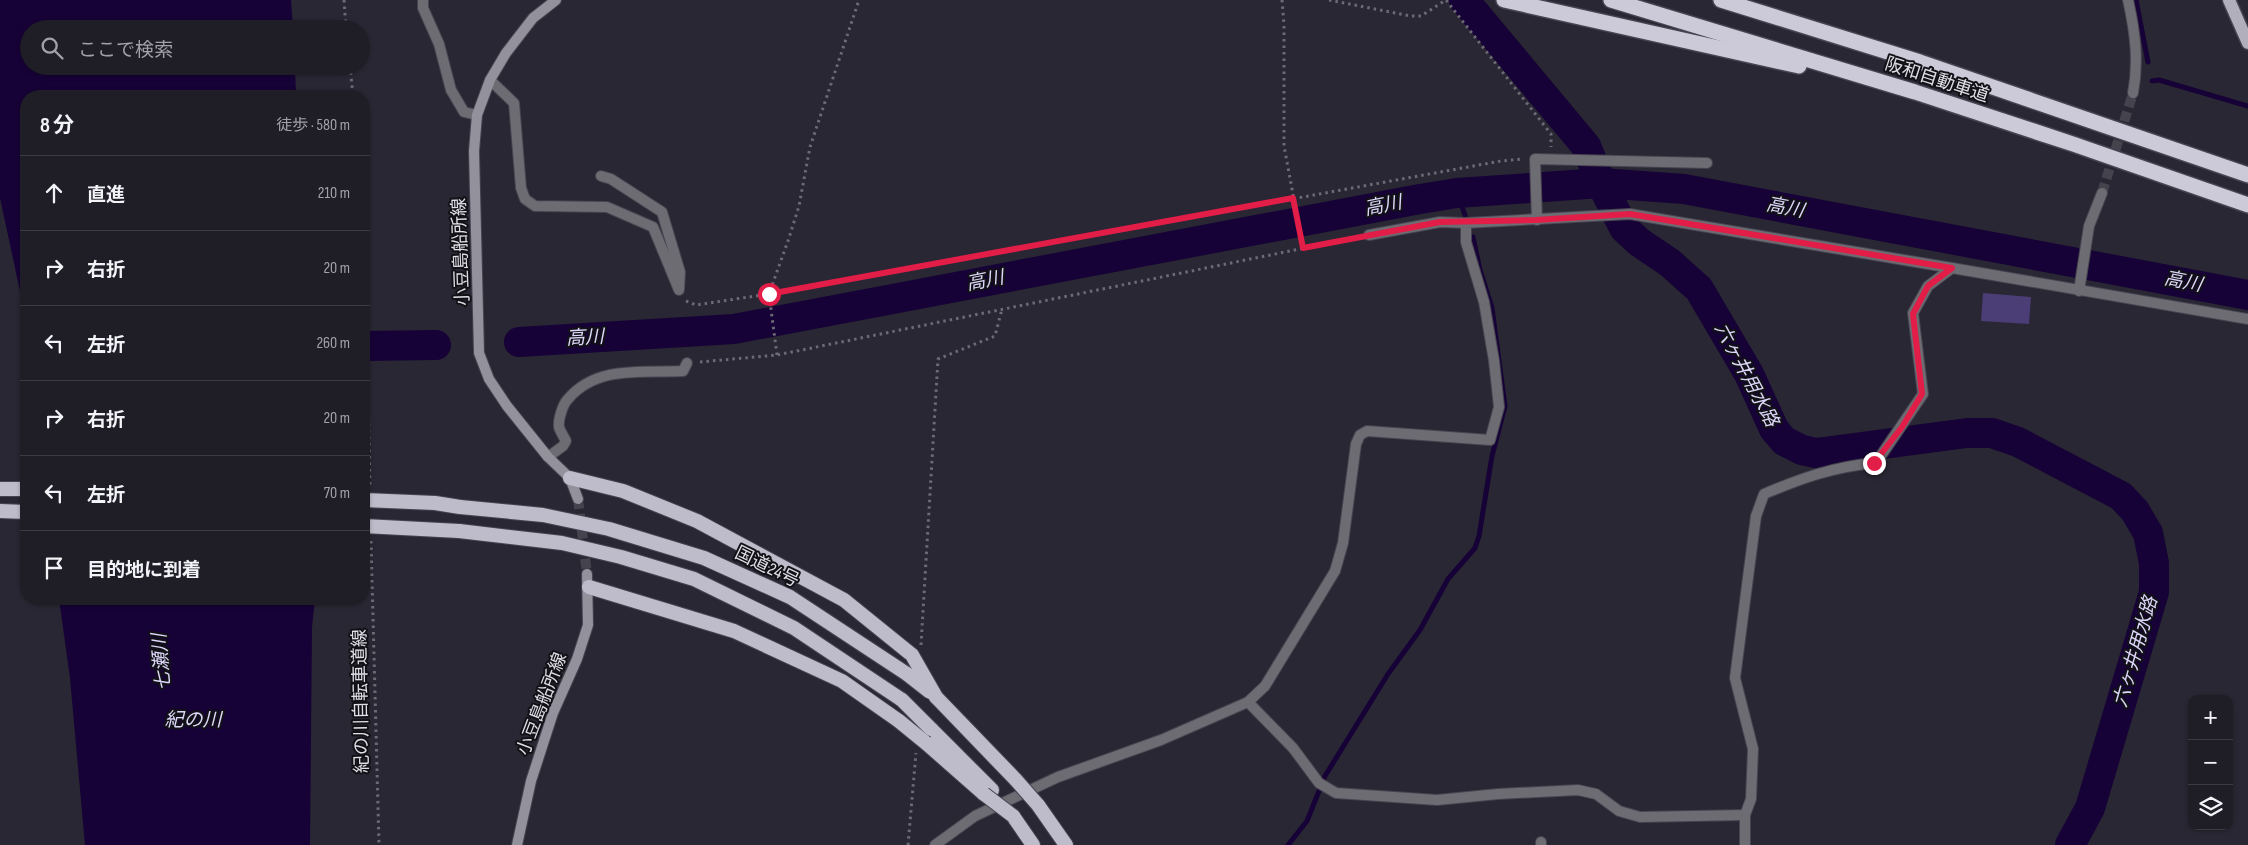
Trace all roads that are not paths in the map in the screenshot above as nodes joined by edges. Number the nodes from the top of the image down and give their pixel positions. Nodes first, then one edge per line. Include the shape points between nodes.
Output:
1 (423, 0) edge
2 (556, 0) edge
3 (1504, 0) edge
4 (1611, 0) edge
5 (1721, 0) edge
6 (2128, 0) edge
7 (2229, 0) edge
8 (2248, 43) edge
9 (490, 80) junction
10 (1915, 92) junction
11 (2133, 93) tunnel mouth
12 (477, 115) junction
13 (1706, 163) dead end
14 (2248, 175) edge
15 (601, 176) dead end
16 (2102, 193) tunnel mouth
17 (2248, 205) edge
18 (1536, 220) junction
19 (1466, 223) junction
20 (1369, 235) road end
21 (1952, 268) junction
22 (2080, 286) junction
23 (2248, 319) edge
24 (687, 363) road end
25 (548, 458) junction
26 (570, 478) junction
27 (0, 489) edge
28 (20, 489) edge
29 (370, 498) edge
30 (578, 499) tunnel mouth
31 (0, 511) edge
32 (20, 512) edge
33 (370, 531) edge
34 (588, 581) joint
35 (936, 697) junction
36 (1248, 702) junction
37 (988, 792) junction
38 (1745, 815) junction
39 (517, 845) edge
40 (935, 845) edge
41 (1033, 845) edge
42 (1066, 845) edge
43 (1745, 845) edge

1 - 12 street via 451,90 464,112
2 - 9 main road, 小豆島船所線 via 533,18
3 - 10 highway
4 - 10 highway, 阪和自動車道
5 - 14 highway, 阪和自動車道 via 1929,65
6 - 11 street via 2138,68
7 - 8 main road
9 - 12 main road, 小豆島船所線
9 - 15 street via 514,103 520,188 525,198 535,206 607,207 653,227 679,290 680,272 662,212
10 - 17 highway, 阪和自動車道
12 - 25 main road, 小豆島船所線 via 474,151 480,353 494,386
13 - 18 street via 1535,161
16 - 22 street via 2089,226
18 - 19 street
18 - 21 street via 1630,214
19 - 20 street via 1440,222
19 - 36 street via 1466,242 1484,302 1494,361 1499,407 1490,440 1367,430 1360,435 1356,444 1343,544 1335,571 1265,686
21 - 22 street
21 - 38 street via 1928,286 1913,314 1922,394 1880,457 1874,463 1844,466 1764,494 1756,516 1736,678 1753,749 1751,799
22 - 23 street
24 - 25 street via 683,371 614,374 590,380 578,388 564,403 559,427 566,441
25 - 26 main road, 小豆島船所線
26 - 30 main road, 小豆島船所線
26 - 35 highway, bridge via 623,491 698,521 844,600 917,652
27 - 28 highway
29 - 35 highway, 国道24号, bridge via 543,515 600,527 704,558 790,597 907,674
31 - 32 highway
33 - 37 highway, bridge via 459,530 562,543 694,580 794,628 902,700
34 - 37 highway, bridge via 734,631 842,681 899,721 921,746
34 - 39 main road, 小豆島船所線 via 588,625 553,713 531,781
35 - 42 highway, 国道24号, bridge via 1038,805
36 - 38 street via 1293,748 1321,784 1336,793 1437,800 1578,790 1596,794 1620,811 1640,817
36 - 40 street via 1161,740 1058,777 975,816
37 - 41 highway, bridge via 1013,816
38 - 43 street

